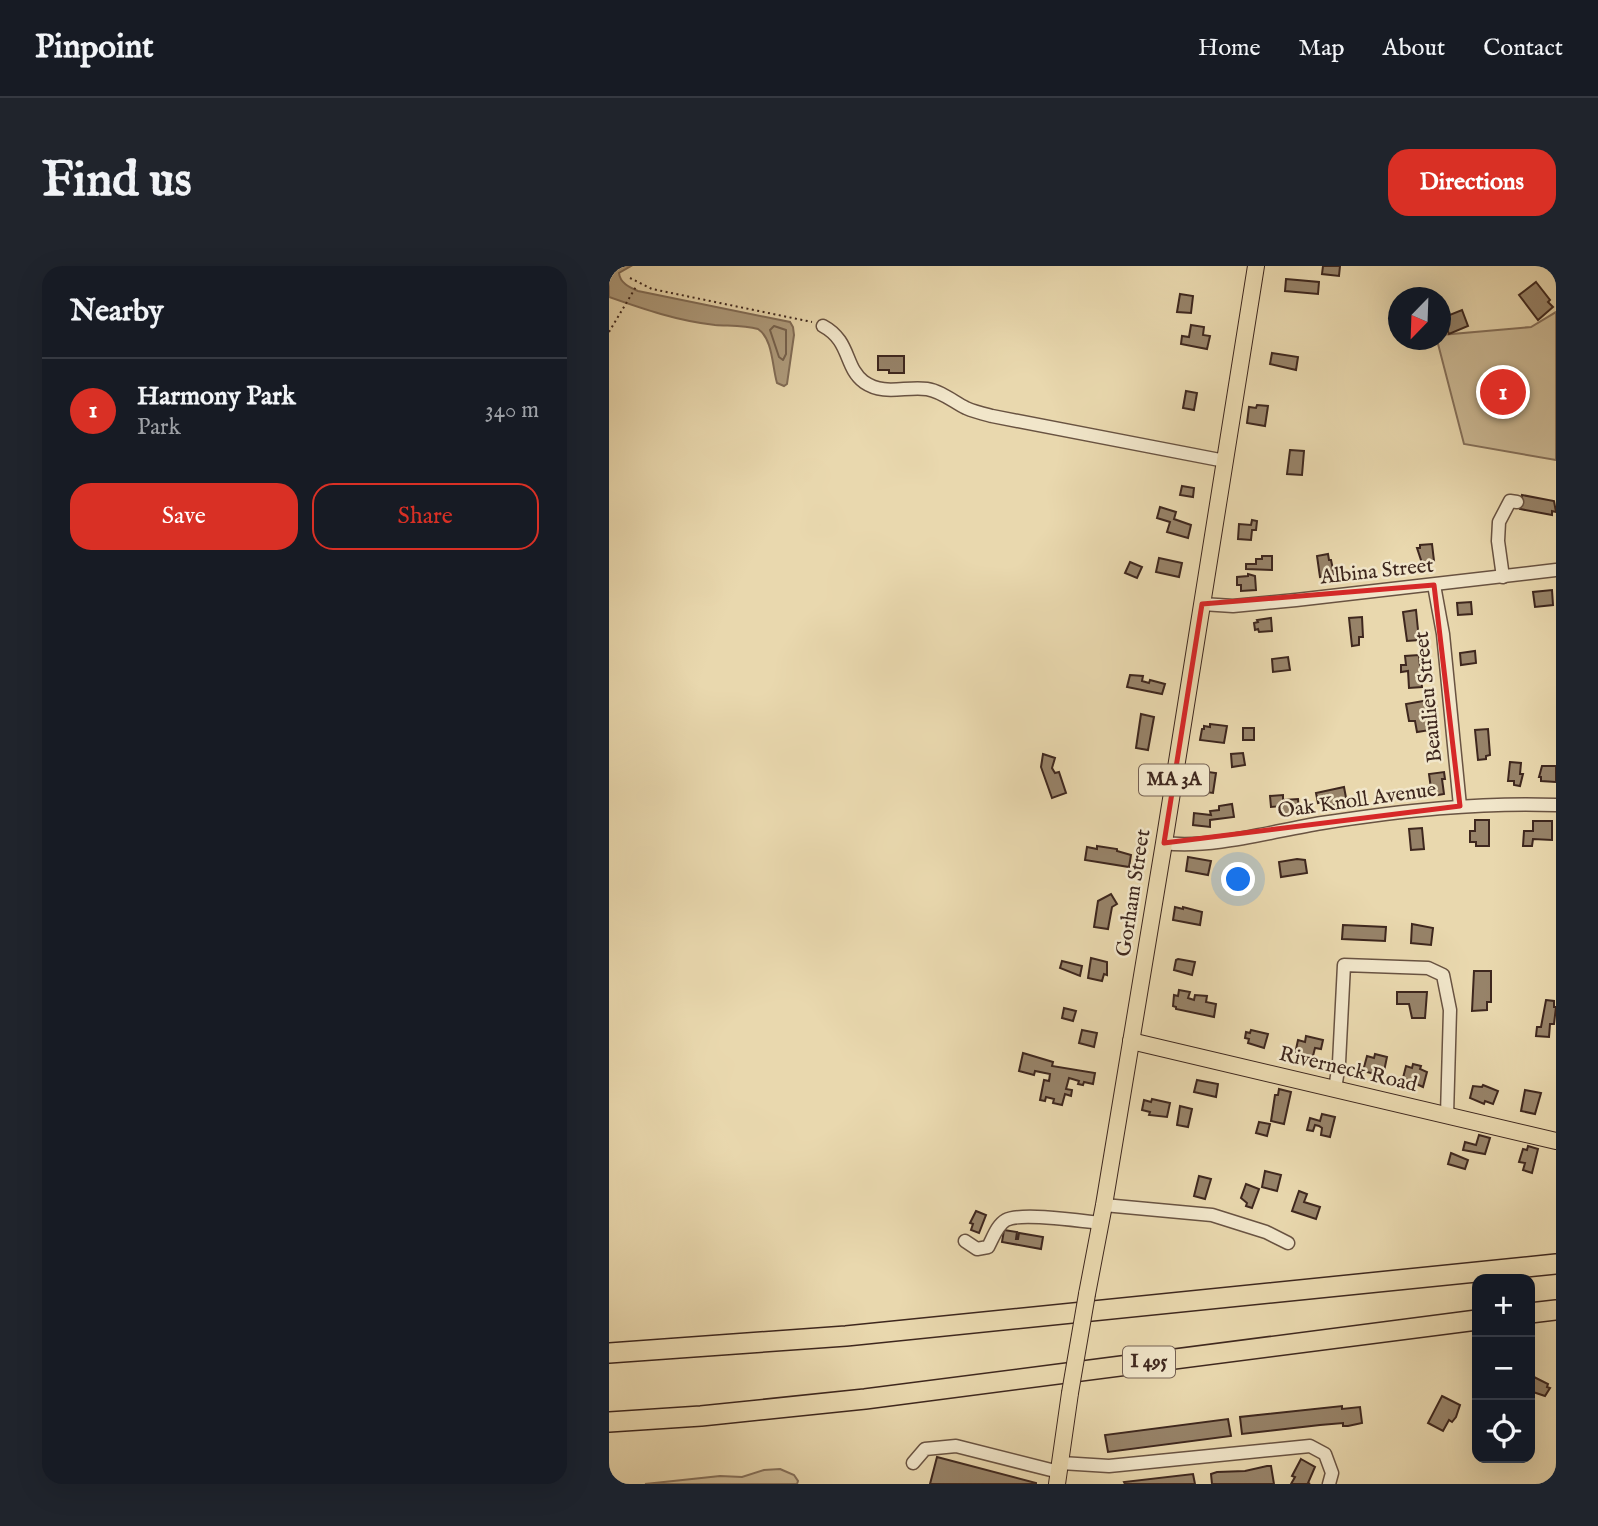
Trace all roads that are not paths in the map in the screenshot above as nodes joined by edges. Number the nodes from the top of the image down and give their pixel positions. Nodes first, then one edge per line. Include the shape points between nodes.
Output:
1 (1257, 266) edge
2 (823, 326) road end
3 (1225, 461) junction
4 (1517, 502) dead end
5 (1556, 570) edge
6 (1503, 576) junction
7 (1434, 585) junction
8 (1202, 604) junction
9 (1556, 805) edge
10 (1460, 806) junction
11 (1164, 843) junction
12 (1131, 1041) junction
13 (1335, 1088) junction
14 (1447, 1115) junction
15 (1556, 1141) edge
16 (1104, 1205) junction
17 (1100, 1223) junction
18 (965, 1241) dead end
19 (1287, 1243) dead end
20 (1556, 1264) edge
21 (1556, 1310) edge
22 (1535, 1312) edge
23 (1472, 1321) edge
24 (609, 1353) edge
25 (609, 1422) edge
26 (913, 1463) dead end
27 (1059, 1473) edge
28 (1329, 1484) edge

1 - 3 main road, Gorham Street / MA 3A
2 - 3 street via 841,342 858,377 874,387 926,389 992,416
3 - 8 main road, Gorham Street / MA 3A
4 - 6 street via 1510,501 1499,522
5 - 6 street, Albina Street
6 - 7 street, Albina Street
7 - 8 street, Albina Street via 1233,606
7 - 10 street, Beaulieu Street
8 - 11 main road, Gorham Street / MA 3A
9 - 10 street, Oak Knoll Avenue
10 - 11 street, Oak Knoll Avenue via 1200,843
11 - 12 main road, Gorham Street / MA 3A
12 - 13 main road, Riverneck Road
12 - 16 main road, Gorham Street / MA 3A
13 - 14 main road, Riverneck Road
13 - 14 street via 1344,965 1435,970 1443,975 1450,1000
14 - 15 main road, Riverneck Road
16 - 17 main road, Gorham Street / MA 3A
16 - 19 street via 1212,1215
17 - 18 street via 1008,1219 988,1247 977,1249
17 - 27 main road, Gorham Street / MA 3A, bridge
20 - 24 highway via 846,1336
21 - 22 highway
23 - 25 highway, I 495 via 865,1399
26 - 27 street via 925,1449 956,1446
27 - 28 street via 1310,1446 1325,1454 1332,1473

